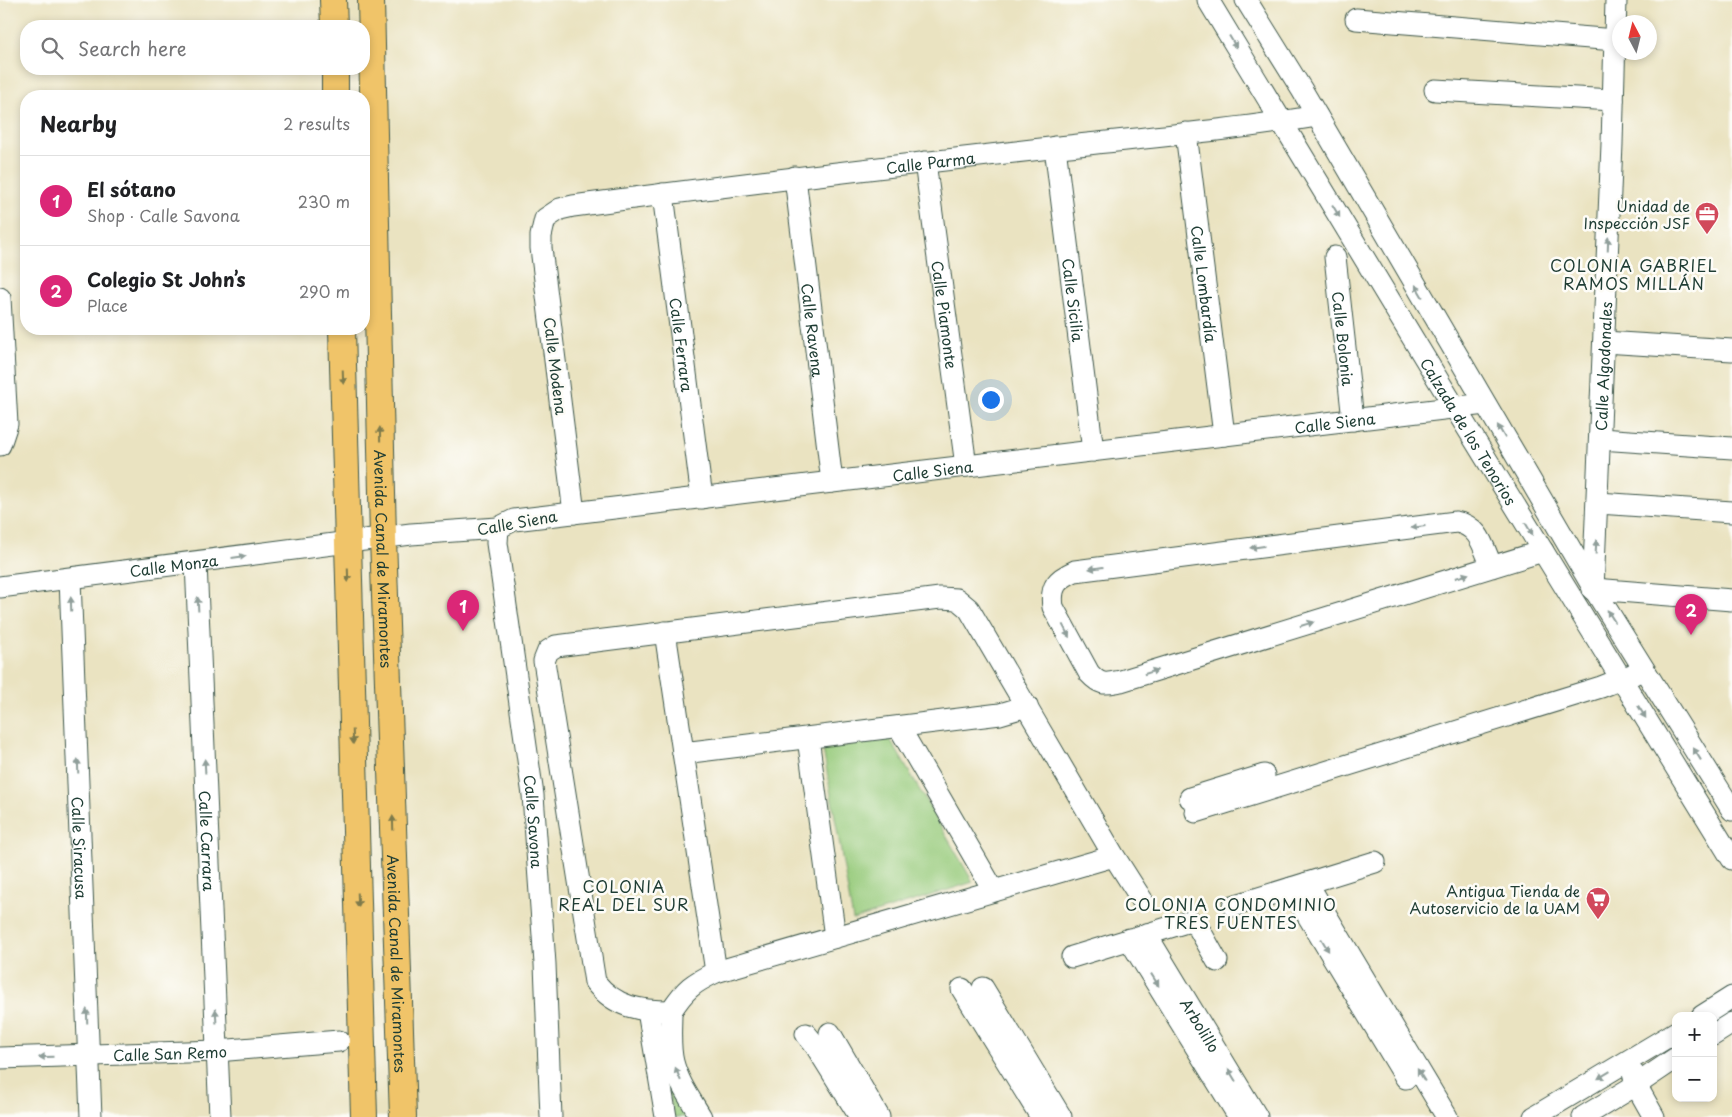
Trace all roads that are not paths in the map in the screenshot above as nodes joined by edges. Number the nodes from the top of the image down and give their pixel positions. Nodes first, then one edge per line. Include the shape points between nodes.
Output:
1 (333, 0) edge
2 (371, 0) edge
3 (1208, 0) edge
4 (1246, 0) edge
5 (1616, 0) edge
6 (1616, 15) edge
7 (1356, 19) dead end
8 (334, 20) edge
9 (1612, 40) edge
10 (1614, 60) edge
11 (335, 75) edge
12 (335, 90) edge
13 (1435, 90) dead end
14 (1613, 100) junction
15 (1317, 116) junction
16 (1282, 122) junction
17 (1186, 133) junction
18 (1055, 147) junction
19 (1342, 157) junction
20 (925, 162) junction
21 (1315, 176) junction
22 (795, 177) junction
23 (663, 194) junction
24 (545, 219) joint
25 (1335, 258) dead end
26 (0, 304) edge
27 (342, 335) edge
28 (1604, 342) junction
29 (1732, 350) edge
30 (1485, 404) junction
31 (1455, 408) junction
32 (1353, 420) junction
33 (1224, 436) junction
34 (1600, 439) junction
35 (0, 445) edge
36 (1732, 448) edge
37 (1093, 451) junction
38 (1514, 454) junction
39 (1487, 458) junction
40 (966, 466) junction
41 (832, 482) junction
42 (702, 498) junction
43 (1598, 503) junction
44 (1732, 512) edge
45 (574, 513) junction
46 (498, 528) junction
47 (383, 538) junction
48 (348, 542) junction
49 (1543, 551) junction
50 (196, 562) junction
51 (1492, 567) junction
52 (70, 579) junction
53 (0, 587) edge
54 (1594, 589) junction
55 (1732, 600) edge
56 (1576, 605) junction
57 (665, 632) junction
58 (1641, 664) junction
59 (1618, 673) junction
60 (1027, 706) junction
61 (899, 727) junction
62 (808, 738) junction
63 (683, 753) junction
64 (1724, 785) edge
65 (1193, 805) dead end
66 (1732, 810) edge
67 (1114, 856) junction
68 (1732, 859) edge
69 (1375, 862) dead end
70 (1299, 886) junction
71 (994, 891) junction
72 (1142, 900) dead end
73 (1233, 906) dead end
74 (1137, 936) junction
75 (834, 937) junction
76 (1072, 957) dead end
77 (1217, 961) dead end
78 (716, 972) junction
79 (1730, 1003) edge
80 (648, 1011) junction
81 (671, 1011) junction
82 (1711, 1012) edge
83 (1732, 1023) edge
84 (1717, 1032) edge
85 (830, 1033) dead end
86 (806, 1034) dead end
87 (1672, 1034) edge
88 (339, 1041) dead end
89 (217, 1051) junction
90 (89, 1056) junction
91 (0, 1058) edge
92 (1631, 1059) junction
93 (1672, 1061) edge
94 (1636, 1085) junction
95 (91, 1117) edge
96 (220, 1117) edge
97 (364, 1117) edge
98 (403, 1117) edge
99 (551, 1117) edge
100 (666, 1117) edge
101 (701, 1117) edge
102 (860, 1117) edge
103 (879, 1117) edge
104 (1041, 1117) edge
105 (1061, 1117) edge
106 (1239, 1117) edge
107 (1257, 1117) edge
108 (1430, 1117) edge
109 (1446, 1117) edge
110 (1534, 1117) edge
111 (1583, 1117) edge
112 (1654, 1117) edge

1 - 8 main road
47 -> 2 main road, Avenida Canal de Miramontes
3 -> 16 street, Calzada de los Tenorios
4 - 15 street, Calzada de los Tenorios
5 - 6 street, Calle Algodonales
7 - 9 street
10 - 14 street, Calle Algodonales
11 - 12 main road
13 - 14 street
28 -> 14 street, Calle Algodonales
15 - 16 street, Calle Parma
15 - 19 street, Calzada de los Tenorios
16 - 17 street, Calle Parma
16 - 21 street, Calzada de los Tenorios
17 - 18 street, Calle Parma
17 - 33 street, Calle Lombardía
18 - 20 street, Calle Parma
18 - 37 street, Calle Sicilia
19 - 21 street
30 -> 19 street, Calzada de los Tenorios
20 - 22 street, Calle Parma
20 - 40 street, Calle Piamonte
21 -> 31 street, Calzada de los Tenorios
22 - 23 street, Calle Parma
22 - 41 street, Calle Ravena
23 - 24 street, Calle Parma via 573,206 560,209
23 - 42 street, Calle Ferrara
24 - 45 street, Calle Modena via 540,236 541,248
25 - 32 street, Calle Bolonia
26 - 35 street via 7,424
27 -> 48 main road
28 - 29 street
28 - 34 street, Calle Algodonales
30 - 31 street, Calle Siena
38 -> 30 street, Calzada de los Tenorios
31 - 32 street, Calle Siena
31 - 39 street, Calzada de los Tenorios
32 - 33 street, Calle Siena
33 - 37 street, Calle Siena
34 - 36 street
34 - 43 street, Calle Algodonales
37 - 40 street, Calle Siena
38 - 39 street
38 - 54 street, Calzada de los Tenorios
39 -> 49 street, Calzada de los Tenorios
40 - 41 street, Calle Siena
41 - 42 street, Calle Siena
42 - 45 street, Calle Siena
43 - 44 street
54 -> 43 street, Calle Algodonales
45 - 46 street, Calle Siena via 514,520
46 - 47 street, Calle Siena
46 - 99 street, Calle Savona via 497,543 533,794 545,964
47 - 48 street, Calle Siena
98 -> 47 main road, Avenida Canal de Miramontes
50 -> 48 street, Calle Monza
48 -> 97 main road
49 - 51 street
49 - 56 street, Calzada de los Tenorios
50 - 52 street, Calle Monza
89 -> 50 street, Calle Carrara
51 -> 51 street via 1475,530 1456,522 1075,570 1063,576 1054,586 1052,595 1054,607 1089,673 1104,684
52 - 53 street, Calle Monza
90 -> 52 street, Calle Siracusa
54 - 55 street
54 - 56 street
58 -> 54 street, Calzada de los Tenorios
56 - 59 street, Calzada de los Tenorios
57 - 60 street via 940,598 957,599 969,609
57 - 63 street
57 - 80 street via 556,646 548,651 544,661 595,982 618,1003
58 - 59 street
64 -> 58 street, Calzada de los Tenorios
59 - 65 street
59 -> 68 street, Calzada de los Tenorios
60 - 61 street via 1000,714
60 - 67 street
61 - 62 street
61 - 71 street
62 - 63 street
62 - 75 street
63 - 78 street
64 - 66 street, Calzada de los Tenorios
67 - 71 street
67 - 72 street
69 - 70 street
70 - 73 street
70 -> 108 street
109 -> 70 street
71 - 75 street
74 - 76 street
74 - 77 street via 1190,921 1198,927
74 -> 106 street, Arbolillo
107 -> 74 street, Arbolillo
75 - 78 street
78 - 81 street via 683,993
79 - 82 street
80 - 81 street
80 - 100 street
101 -> 81 street via 679,1080 673,1062
83 - 84 street
85 - 103 street
86 - 102 street
87 - 92 street
88 - 89 street, Calle San Remo
89 - 90 street, Calle San Remo
89 - 96 street, Calle Carrara
90 -> 91 street, Calle San Remo
90 - 95 street, Calle Siracusa
92 - 94 street
92 -> 110 street
93 - 94 street
94 - 111 street
94 - 112 street
104 - 105 street via 973,989

